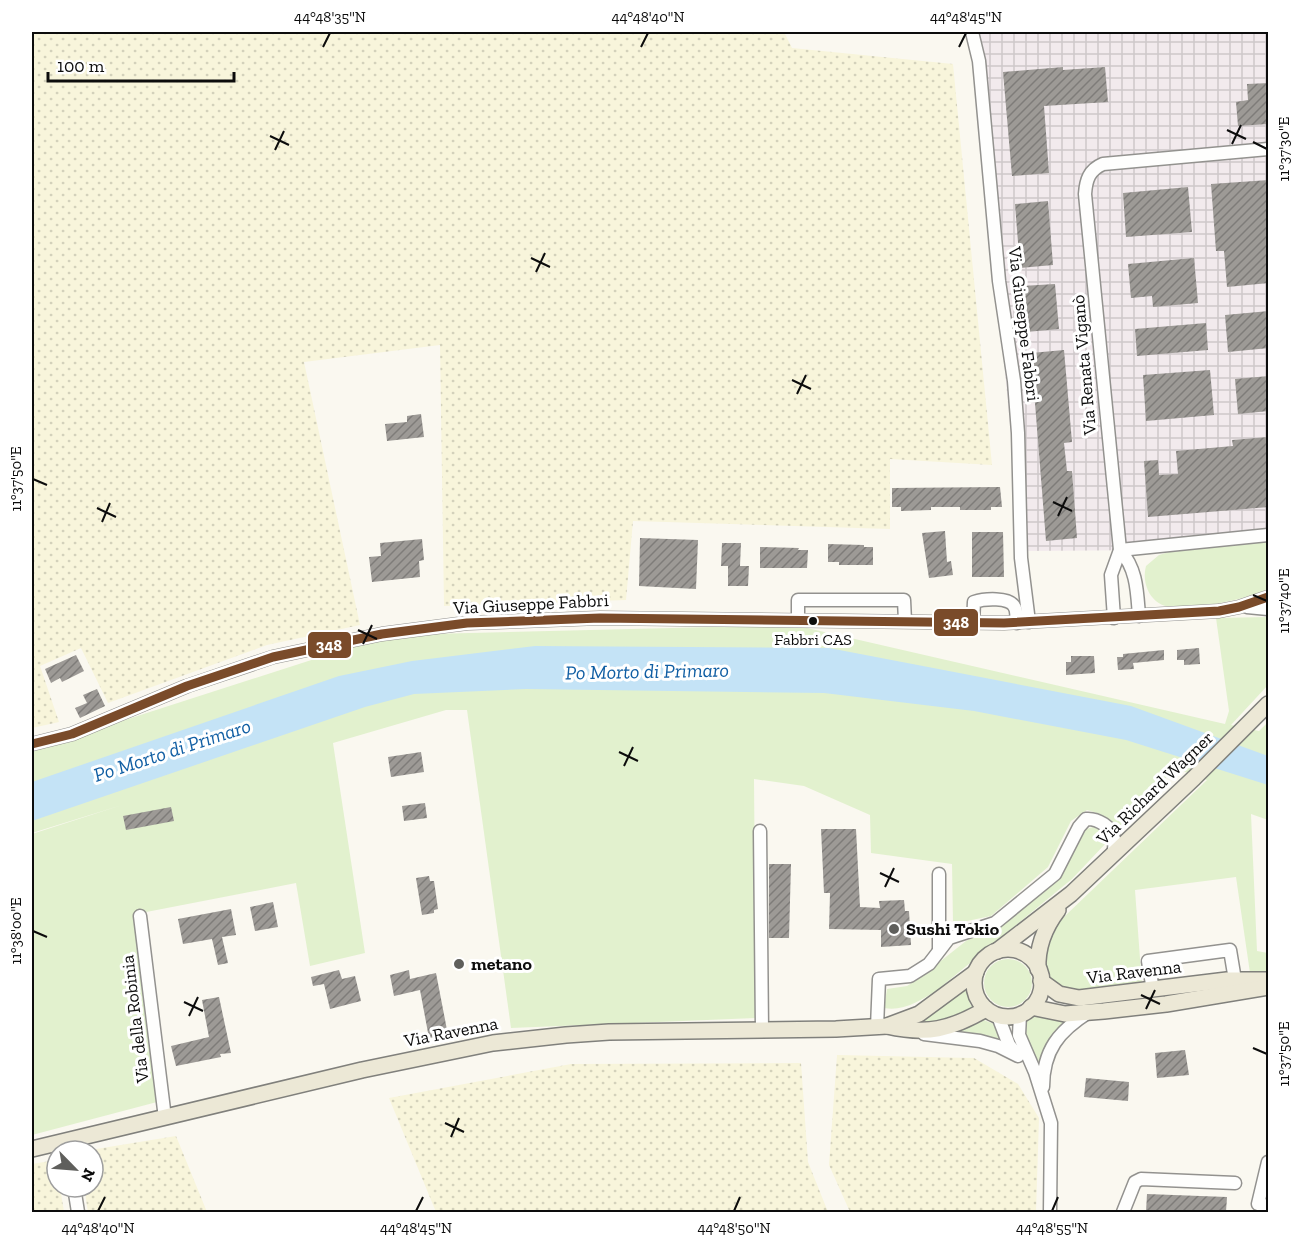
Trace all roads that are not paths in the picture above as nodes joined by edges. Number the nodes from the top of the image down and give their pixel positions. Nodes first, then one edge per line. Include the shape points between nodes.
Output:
1 (972, 32) edge
2 (1269, 149) edge
3 (1269, 535) edge
4 (1120, 549) junction
5 (1269, 597) edge
6 (1239, 607) junction
7 (1269, 609) edge
8 (1139, 616) junction
9 (1114, 618) junction
10 (798, 620) junction
11 (905, 621) junction
12 (1023, 622) junction
13 (973, 623) junction
14 (1267, 705) edge
15 (32, 744) edge
16 (760, 831) dead end
17 (1113, 855) junction
18 (939, 874) dead end
19 (1071, 894) junction
20 (140, 916) dead end
21 (939, 949) junction
22 (997, 951) junction
23 (976, 972) junction
24 (1040, 975) junction
25 (1269, 980) edge
26 (1236, 986) junction
27 (1269, 987) edge
28 (1153, 990) junction
29 (1026, 1011) junction
30 (1090, 1012) junction
31 (992, 1013) junction
32 (882, 1026) junction
33 (762, 1030) junction
34 (909, 1031) junction
35 (1018, 1056) junction
36 (1035, 1072) junction
37 (1043, 1095) junction
38 (165, 1118) junction
39 (92, 1139) edge
40 (1269, 1162) edge
41 (1235, 1183) dead end
42 (1269, 1206) edge
43 (1050, 1212) edge
44 (1123, 1212) edge

1 - 12 street, Via Giuseppe Fabbri via 979,62 999,281 1014,381
2 - 4 street, Via Renata Viganò via 1111,163 1095,168 1088,178 1085,194
3 - 4 street
4 - 8 street, Via Renata Viganò via 1134,571
4 - 9 street, Via Renata Viganò via 1111,575
5 - 6 street, Via Giuseppe Fabbri
6 - 7 street
6 - 8 street, Via Giuseppe Fabbri
8 - 9 street, Via Giuseppe Fabbri
9 - 12 street, Via Giuseppe Fabbri
10 - 11 street, Via Giuseppe Fabbri
10 - 11 street via 798,600 904,600
10 - 15 street, Via Giuseppe Fabbri via 532,619 382,634 253,663 72,734
11 - 13 street, Via Giuseppe Fabbri
12 - 13 street, Via Giuseppe Fabbri
12 - 13 street via 1013,604 1005,600 974,603
14 - 17 main road, Via Richard Wagner
16 - 33 street
17 - 19 main road, Via Richard Wagner
17 - 21 street via 1111,831 1086,819 1055,874 995,923 949,938
18 - 21 street
19 - 22 main road, Via Richard Wagner
19 - 24 main road, Via Richard Wagner via 1048,925 1039,950
20 - 38 street, Via della Robinia
21 - 32 street via 929,964 910,976 879,979
22 - 23 main road, Via Ravenna via 983,959
22 - 24 main road, Via Ravenna via 1019,951 1028,956
23 - 31 main road via 976,996
23 - 32 main road, Via Ravenna via 919,1014
24 - 28 main road, Via Ravenna via 1059,994 1080,998
24 - 29 main road via 1040,995
25 - 26 main road, Via Ravenna
26 - 27 main road, Via Ravenna
26 - 28 main road, Via Ravenna
26 - 28 street via 1230,950 1148,961
26 - 30 main road, Via Ravenna via 1166,1004
29 - 30 main road, Via Ravenna
29 - 31 main road, Via Ravenna via 1006,1017
29 - 36 street via 1019,1035
30 - 37 street via 1055,1042 1045,1064
31 - 34 main road, Via Ravenna via 949,1028
31 - 35 street
32 - 33 main road, Via Ravenna
32 - 34 main road, Via Ravenna
33 - 38 main road, Via Ravenna via 609,1032 493,1043
34 - 35 street via 980,1041
35 - 36 street
36 - 37 street
37 - 43 street via 1051,1123
38 - 39 main road, Via Ravenna
40 - 42 street via 1258,1204
41 - 44 street via 1141,1179 1135,1182

